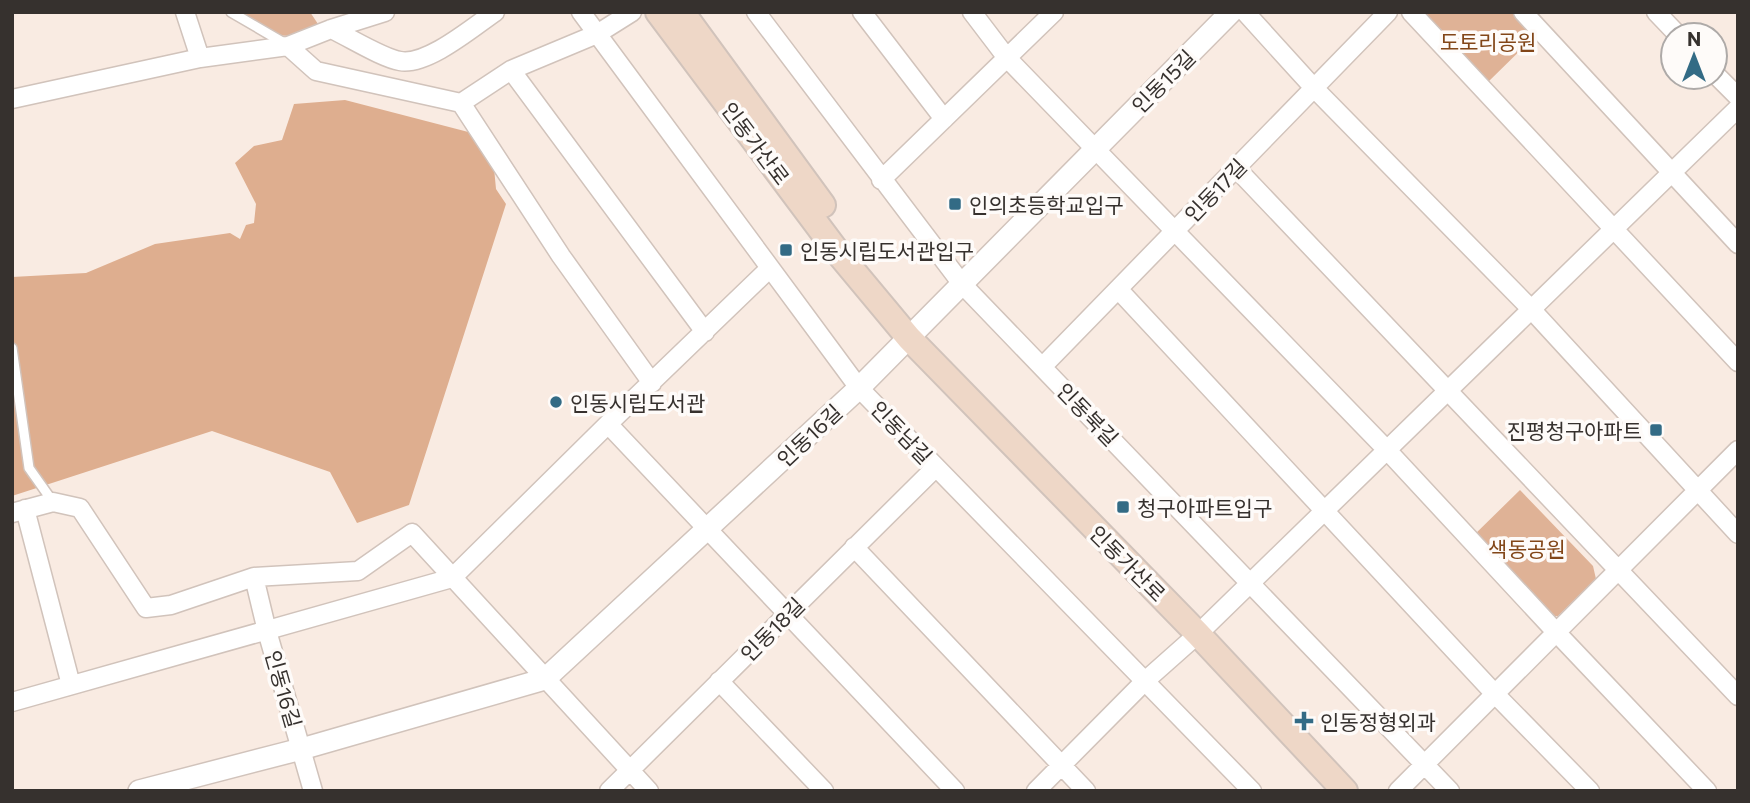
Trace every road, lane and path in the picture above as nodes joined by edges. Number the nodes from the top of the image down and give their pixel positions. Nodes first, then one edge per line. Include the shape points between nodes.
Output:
1 (185, 12) edge
2 (231, 12) edge
3 (384, 12) edge
4 (495, 12) edge
5 (581, 12) edge
6 (632, 12) edge
7 (658, 12) edge
8 (682, 12) edge
9 (756, 12) edge
10 (862, 12) edge
11 (972, 12) edge
12 (1054, 12) edge
13 (1231, 12) edge
14 (1245, 12) edge
15 (1388, 12) edge
16 (1411, 12) edge
17 (1523, 12) edge
18 (331, 29) junction
19 (597, 34) junction
20 (288, 46) junction
21 (200, 58) junction
22 (1007, 58) junction
23 (511, 70) junction
24 (1314, 88) junction
25 (12, 99) edge
26 (461, 103) junction
27 (1738, 108) edge
28 (944, 119) junction
29 (1095, 150) junction
30 (1236, 168) junction
31 (1671, 172) junction
32 (881, 180) junction
33 (1613, 229) junction
34 (1176, 230) junction
35 (1738, 244) edge
36 (770, 268) junction
37 (962, 284) junction
38 (1118, 289) junction
39 (1531, 309) junction
40 (705, 332) junction
41 (909, 338) junction
42 (12, 348) edge
43 (1738, 362) edge
44 (1042, 367) junction
45 (652, 383) junction
46 (859, 388) junction
47 (1448, 391) junction
48 (608, 424) junction
49 (1387, 450) junction
50 (1738, 450) edge
51 (936, 467) junction
52 (1697, 491) junction
53 (53, 502) junction
54 (1325, 510) junction
55 (19, 511) edge
56 (708, 530) junction
57 (1738, 534) edge
58 (854, 547) junction
59 (1618, 570) junction
60 (254, 578) junction
61 (452, 578) junction
62 (1251, 582) junction
63 (787, 614) junction
64 (267, 631) junction
65 (1556, 632) junction
66 (1198, 634) junction
67 (545, 679) junction
68 (719, 681) junction
69 (1145, 681) junction
70 (71, 685) junction
71 (1495, 694) junction
72 (1738, 696) edge
73 (12, 702) edge
74 (300, 748) junction
75 (1425, 764) junction
76 (1062, 765) junction
77 (630, 770) junction
78 (139, 791) edge
79 (313, 791) edge
80 (609, 791) edge
81 (649, 791) edge
82 (824, 791) edge
83 (954, 791) edge
84 (1036, 791) edge
85 (1086, 791) edge
86 (1252, 791) edge
87 (1345, 791) edge
88 (1398, 791) edge
89 (1450, 791) edge
90 (1590, 791) edge
91 (1707, 791) edge

1 - 21 street
2 - 20 lane
3 - 18 street
4 - 18 street via 414,62 398,61
5 - 19 street, 인동남길
6 - 19 street
7 - 41 main road, 인동가산로 via 839,254
8 - 41 main road, 인동가산로 via 847,238
9 - 32 street, 인동북길
10 - 28 street
11 - 22 street
12 - 22 street
13 - 29 street, 인동15길
14 - 24 street
15 - 24 street, 인동17길
16 - 33 street
17 - 31 street
18 - 20 street
19 - 23 street
19 - 36 street, 인동남길
20 - 21 street
20 - 26 street via 316,71
21 - 25 street
22 - 28 street
22 - 29 street
23 - 26 street
23 - 40 street
24 - 30 street, 인동17길
24 - 39 street
26 - 45 street via 561,256
27 - 31 street
28 - 32 street
29 - 34 street
29 - 37 street, 인동15길
30 - 34 street, 인동17길
30 - 47 street
31 - 33 street
31 - 35 street
32 - 37 street, 인동북길
33 - 39 street
33 - 43 street
34 - 38 street, 인동17길
34 - 49 street
36 - 40 street
36 - 46 street, 인동남길
37 - 41 street, 인동15길
37 - 44 street, 인동북길
38 - 44 street, 인동17길
38 - 54 street
39 - 47 street
39 - 52 street
40 - 45 street
41 - 46 street, 인동16길
41 - 66 main road, 인동가산로
42 - 53 lane via 29,468
44 - 62 street, 인동북길
45 - 48 street
46 - 51 street, 인동남길
46 - 56 street, 인동16길
47 - 49 street
47 - 59 street
48 - 56 street
48 - 61 street
49 - 54 street
49 - 65 street
50 - 52 street
51 - 58 street, 인동18길
51 - 69 street, 인동남길
52 - 57 street
52 - 59 street
53 - 55 street
53 - 60 street via 80,508 146,608 171,605
54 - 62 street
54 - 71 street
55 - 70 street
56 - 63 street
56 - 67 street, 인동16길
58 - 63 street, 인동18길
58 - 76 street
59 - 65 street
59 - 72 street
60 - 61 street via 358,571 412,533
60 - 64 street, 인동16길
61 - 64 street
61 - 67 street
62 - 66 street
62 - 75 street, 인동북길
63 - 68 street, 인동18길
63 - 83 street
64 - 70 street
64 - 74 street, 인동16길
65 - 71 street
65 - 91 street
66 - 69 street
66 - 87 main road, 인동가산로
67 - 74 street, 인동16길
67 - 77 street
68 - 77 street, 인동18길
68 - 82 street
69 - 76 street
69 - 86 street, 인동남길
70 - 73 street
71 - 75 street
71 - 90 street
74 - 78 street, 인동16길
74 - 79 street, 인동16길
75 - 88 street
75 - 89 street, 인동북길
76 - 84 street
76 - 85 street
77 - 80 street, 인동18길
77 - 81 street

